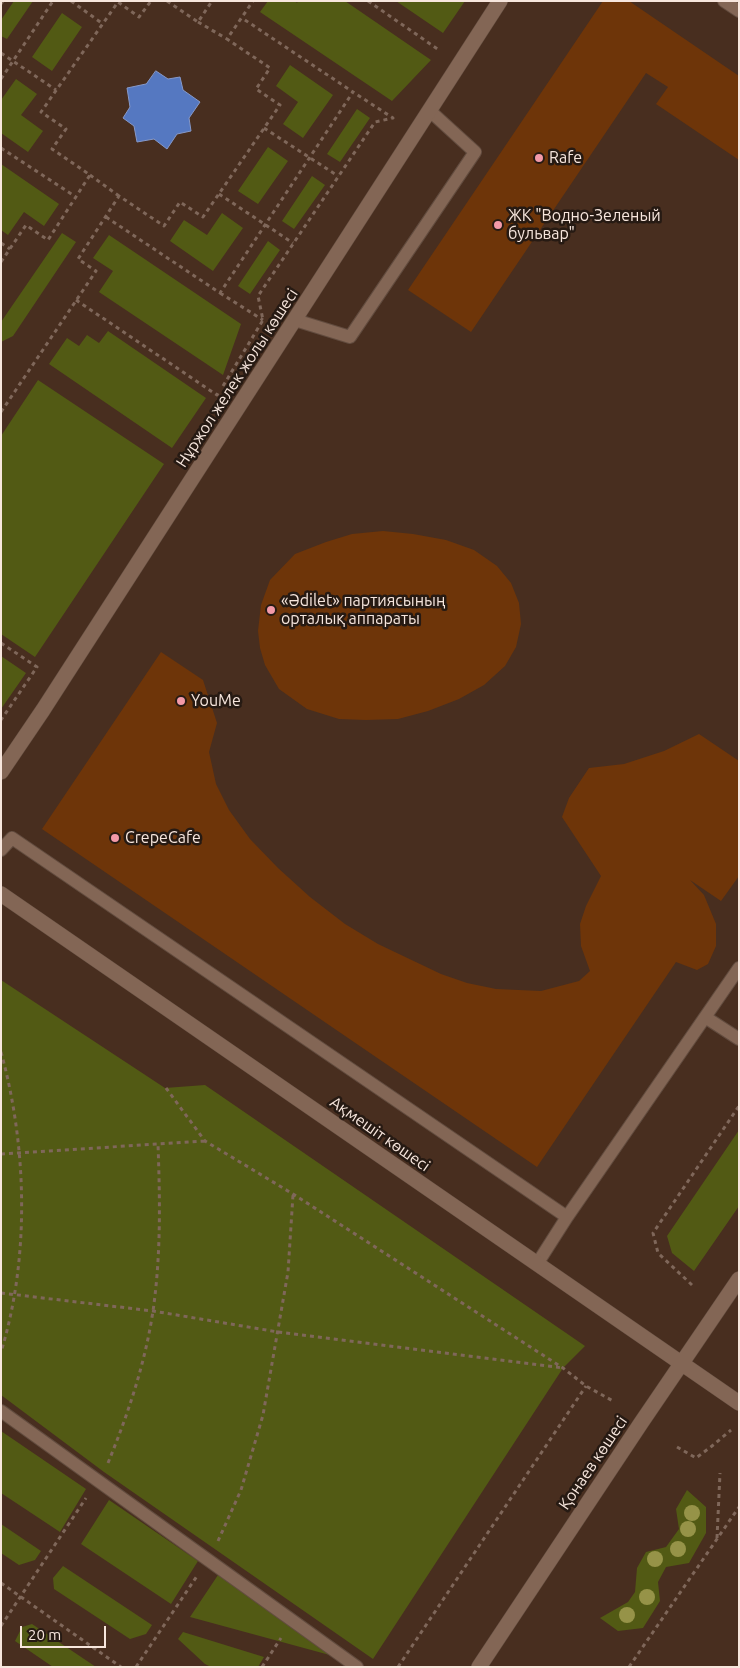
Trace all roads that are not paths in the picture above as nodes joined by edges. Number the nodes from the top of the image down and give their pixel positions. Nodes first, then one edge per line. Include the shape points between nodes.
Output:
1 (500, 1) edge
2 (724, 1) edge
3 (739, 11) edge
4 (430, 110) junction
5 (295, 320) junction
6 (1, 772) edge
7 (1, 850) edge
8 (1, 894) edge
9 (739, 968) edge
10 (705, 1017) junction
11 (739, 1039) edge
12 (567, 1217) junction
13 (537, 1264) junction
14 (739, 1279) edge
15 (682, 1363) junction
16 (739, 1403) edge
17 (1, 1411) edge
18 (357, 1667) edge
19 (479, 1667) edge

1 - 4 main road, Нұржол желек жолы көшесі
2 - 3 lane
4 - 5 main road, Нұржол желек жолы көшесі
4 - 5 lane via 475,152 350,337
5 - 6 main road, Нұржол желек жолы көшесі
7 - 12 lane via 12,838
8 - 13 main road, Ақмешіт көшесі
9 - 10 lane
10 - 11 lane
10 - 12 lane
12 - 13 lane
13 - 15 main road, Ақмешіт көшесі
14 - 15 main road, Қонаев көшесі
15 - 16 main road, Ақмешіт көшесі
15 - 19 main road, Қонаев көшесі
17 - 18 lane

